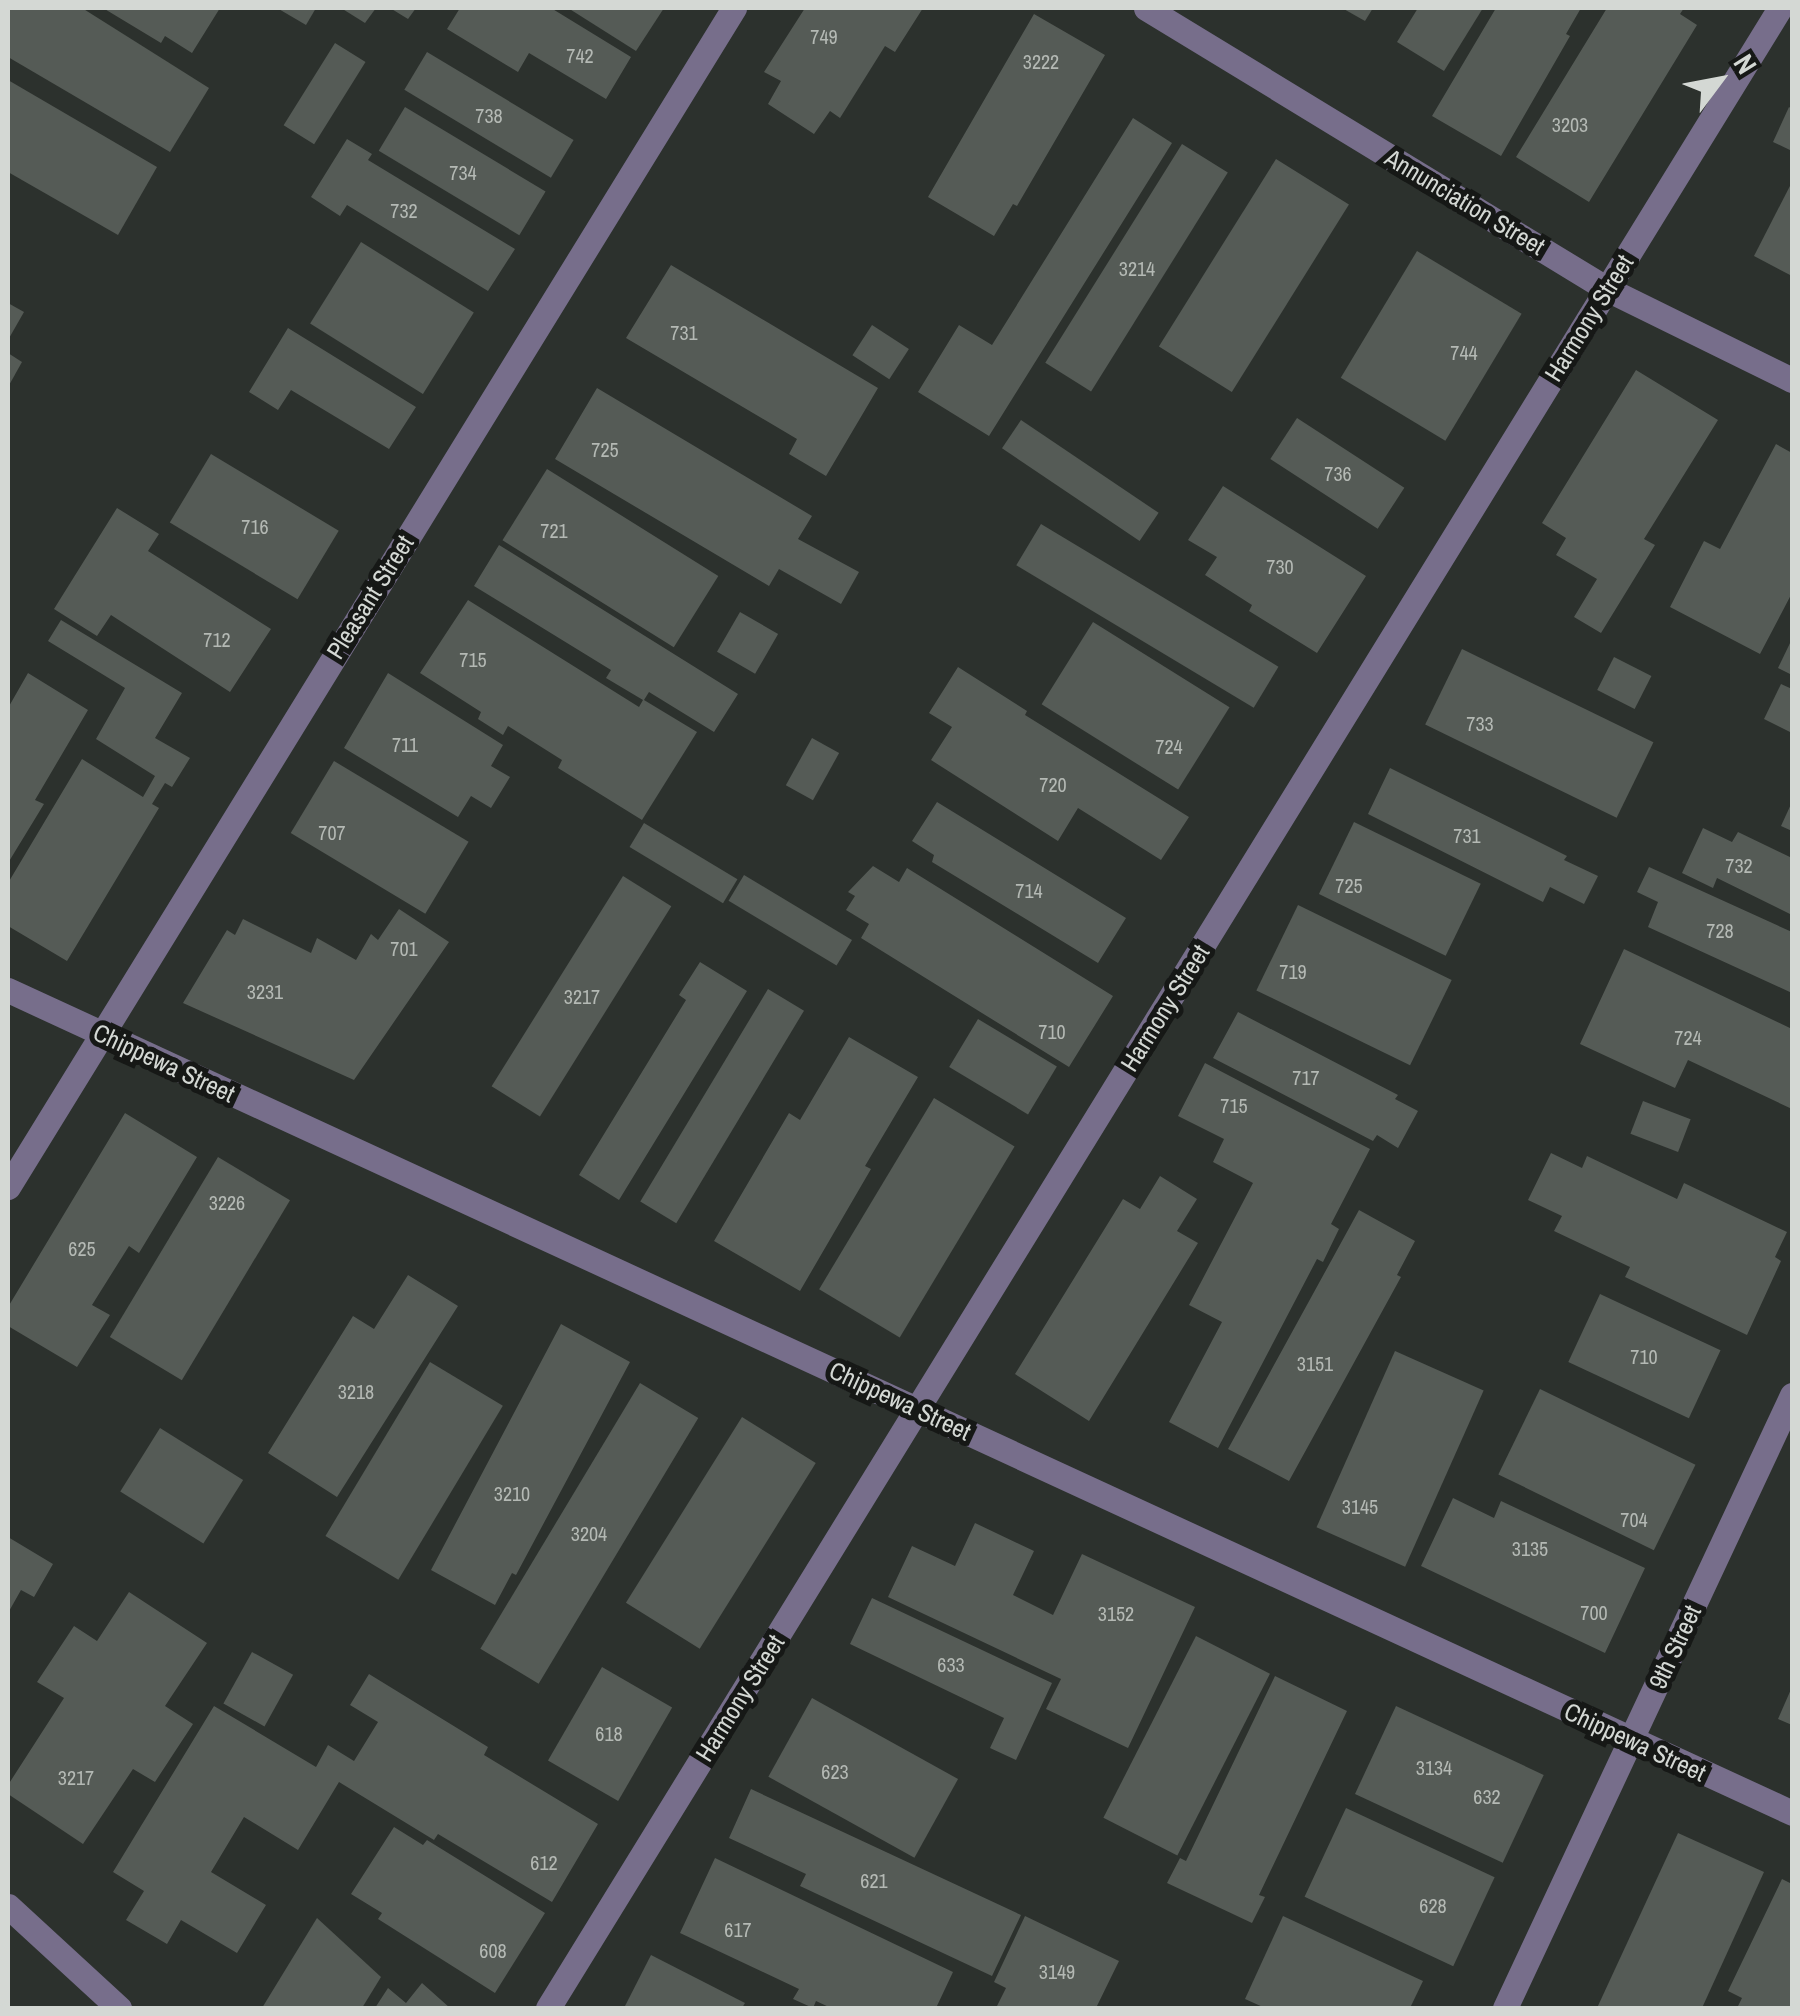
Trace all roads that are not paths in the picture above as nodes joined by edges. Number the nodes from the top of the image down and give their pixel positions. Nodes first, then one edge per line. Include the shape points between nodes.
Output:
1 (734, 8) edge
2 (1146, 8) edge
3 (1780, 8) edge
4 (1607, 289) junction
5 (1792, 380) edge
6 (8, 990) edge
7 (100, 1034) junction
8 (8, 1187) edge
9 (1792, 1395) edge
10 (919, 1409) junction
11 (1631, 1740) junction
12 (1792, 1813) edge
13 (8, 1906) edge
14 (120, 2008) edge
15 (548, 2008) edge
16 (1505, 2008) edge

1 - 7 street, Pleasant Street
2 - 4 street, Annunciation Street
3 - 4 street, Harmony Street
4 - 5 street, Annunciation Street
4 - 10 street, Harmony Street
6 - 7 street, Chippewa Street
7 - 8 street, Pleasant Street
7 - 10 street, Chippewa Street
9 - 11 street, 9th Street
10 - 11 street, Chippewa Street
10 - 15 street, Harmony Street
11 - 12 street, Chippewa Street
11 - 16 street, 9th Street
13 - 14 street

